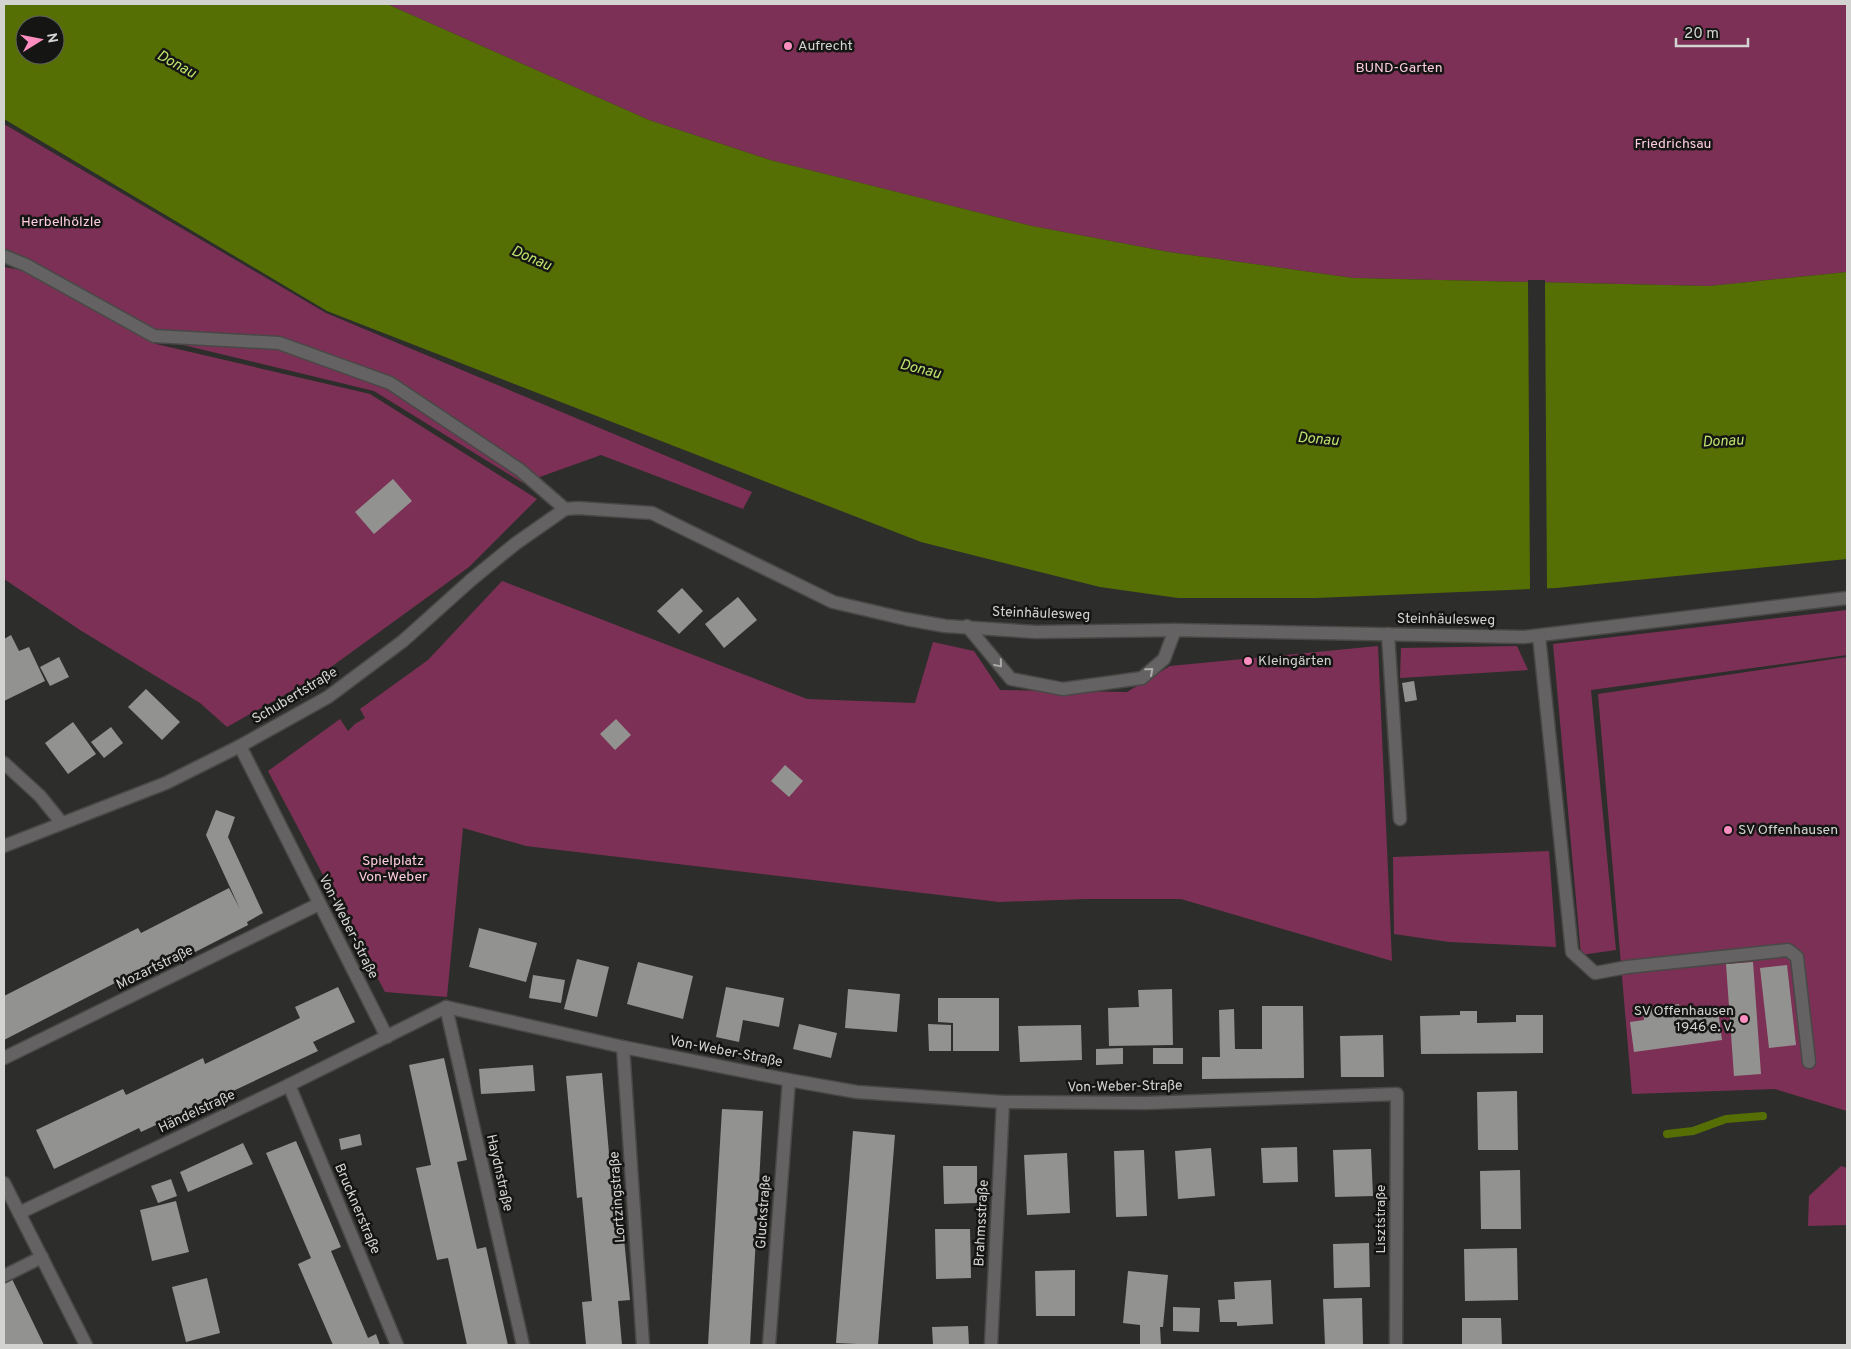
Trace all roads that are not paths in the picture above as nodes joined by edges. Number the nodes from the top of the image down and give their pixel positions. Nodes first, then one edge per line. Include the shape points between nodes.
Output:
1 (4, 256) edge
2 (565, 509) junction
3 (1847, 598) edge
4 (968, 626) junction
5 (1175, 630) junction
6 (1388, 634) junction
7 (1539, 636) junction
8 (240, 746) junction
9 (4, 763) edge
10 (1400, 819) dead end
11 (61, 822) junction
12 (4, 846) edge
13 (319, 904) junction
14 (446, 1007) junction
15 (387, 1037) junction
16 (623, 1047) junction
17 (4, 1058) edge
18 (1809, 1062) dead end
19 (789, 1080) junction
20 (289, 1085) junction
21 (1397, 1094) joint
22 (1003, 1102) junction
23 (4, 1183) edge
24 (20, 1213) junction
25 (42, 1257) junction
26 (4, 1276) edge
27 (86, 1345) edge
28 (397, 1345) edge
29 (523, 1345) edge
30 (643, 1345) edge
31 (769, 1345) edge
32 (991, 1345) edge
33 (1396, 1345) edge

1 - 2 street via 26,264 154,336 279,343 390,383 520,470
2 - 4 street, Steinhäulesweg via 652,513 833,602 945,626
2 - 8 street, Schubertstraße via 515,544 402,641 328,697
3 - 7 street, Steinhäulesweg
4 - 5 street, Steinhäulesweg via 1036,632
4 -> 5 street via 1011,679 1062,689 1142,678 1164,658
5 - 6 street, Steinhäulesweg
6 - 7 street, Steinhäulesweg
6 - 10 street
7 - 18 street via 1572,952 1595,973 1788,950 1797,957
8 - 11 street, Schubertstraße via 166,783
8 - 13 street, Von-Weber-Straße
9 - 11 street via 40,796
11 - 12 street, Schubertstraße
13 - 15 street, Von-Weber-Straße
13 - 17 street, Mozartstraße
14 - 15 street
14 - 16 street, Von-Weber-Straße
14 - 29 street, Haydnstraße
15 - 20 street, Händelstraße
16 - 19 street, Von-Weber-Straße
16 - 30 street, Lortzingstraße
19 - 22 street, Von-Weber-Straße via 858,1092
19 - 31 street, Gluckstraße
20 - 24 street, Händelstraße
20 - 28 street, Brucknerstraße
21 - 22 street, Von-Weber-Straße via 1145,1103
21 - 33 street, Lisztstraße
22 - 32 street, Brahmsstraße
23 - 24 street
24 - 25 street
25 - 26 street
25 - 27 street

